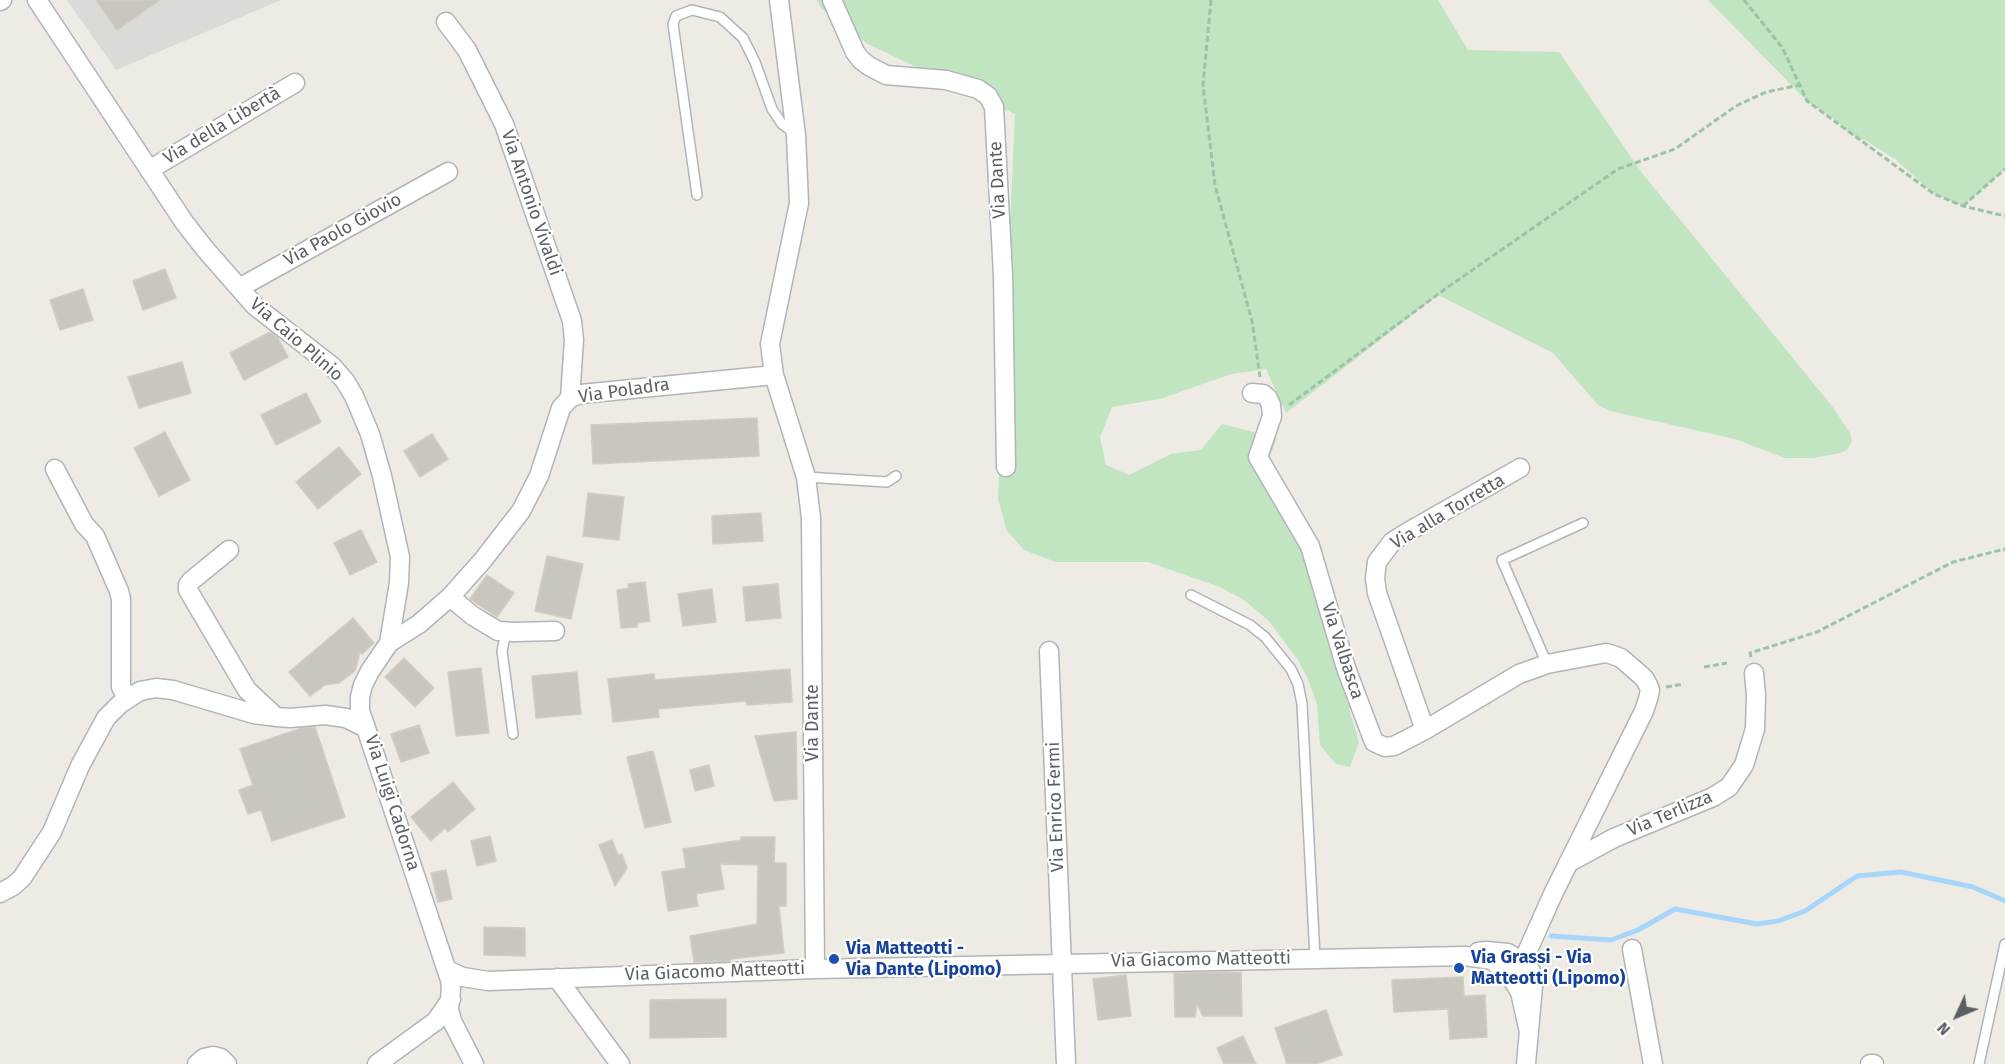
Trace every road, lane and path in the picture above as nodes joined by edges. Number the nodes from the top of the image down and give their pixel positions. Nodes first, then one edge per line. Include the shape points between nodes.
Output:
1 (37, 0) edge
2 (778, 0) edge
3 (832, 0) edge
4 (1211, 0) edge
5 (1744, 0) edge
6 (446, 22) dead end
7 (295, 83) dead end
8 (1800, 86) junction
9 (796, 135) junction
10 (2005, 169) edge
11 (149, 170) junction
12 (448, 172) dead end
13 (697, 195) dead end
14 (1963, 206) junction
15 (2005, 216) edge
16 (239, 288) junction
17 (774, 375) junction
18 (1258, 393) joint
19 (570, 398) junction
20 (1272, 416) junction
21 (1006, 467) dead end
22 (1520, 468) dead end
23 (55, 469) dead end
24 (896, 476) dead end
25 (806, 477) junction
26 (1583, 523) dead end
27 (2005, 549) edge
28 (229, 550) dead end
29 (1191, 595) dead end
30 (450, 597) junction
31 (555, 631) dead end
32 (506, 632) junction
33 (389, 643) junction
34 (1049, 651) dead end
35 (1727, 663) dead end
36 (1547, 664) junction
37 (1704, 667) dead end
38 (1754, 673) joint
39 (128, 699) junction
40 (277, 717) junction
41 (366, 728) junction
42 (1425, 730) junction
43 (513, 734) dead end
44 (1568, 863) junction
45 (0, 893) edge
46 (2005, 944) edge
47 (1632, 949) dead end
48 (1465, 956) junction
49 (1315, 958) junction
50 (1522, 962) junction
51 (1063, 963) junction
52 (815, 969) junction
53 (447, 970) junction
54 (1510, 976) junction
55 (557, 978) junction
56 (475, 980) junction
57 (450, 1001) junction
58 (1529, 1032) junction
59 (197, 1064) edge
60 (227, 1064) edge
61 (377, 1064) edge
62 (474, 1064) edge
63 (620, 1064) edge
64 (1066, 1064) edge
65 (1526, 1064) edge
66 (1653, 1064) edge
67 (1979, 1064) edge

1 - 11 street, Via Caio Plinio
2 - 9 street, Via Dante
3 - 21 street, Via Dante via 855,52 869,66 886,75 946,80 978,89 994,107 1003,275
4 - 18 path via 1203,85 1215,184 1252,321
5 - 8 path via 1782,47
6 - 19 street, Via Antonio Vivaldi via 466,50 504,124 572,321
7 - 11 street, Via della Libertà
8 - 14 path via 1807,101 1851,135 1934,194
8 - 20 path via 1766,92 1736,105 1675,149 1618,169
9 - 13 lane via 772,109 743,38 720,18 692,10 676,16 673,24
9 - 17 street, Via Dante via 799,203 770,344
10 - 14 path
11 - 16 street, Via Caio Plinio via 205,249
12 - 16 street, Via Paolo Giovio
14 - 15 path
16 - 33 street, Via Caio Plinio via 268,318 332,366 345,381 362,415 382,476 400,556
17 - 19 street, Via Poladra
17 - 25 street, Via Dante
18 - 20 street via 1271,405
19 - 30 street, Via Poladra via 561,408 529,499
20 - 42 street, Via Valbasca via 1258,457 1310,546 1371,739 1389,747
22 - 42 street, Via alla Torretta via 1399,537 1377,562 1377,593
23 - 39 street via 94,536 119,591 121,687
24 - 25 lane via 887,482
25 - 52 street, Via Dante via 812,518
26 - 36 lane via 1502,560
27 - 38 path via 1953,562 1817,632 1750,653
28 - 40 street via 191,581 188,590 247,690
29 - 49 lane, Via Giacomo Matteotti via 1250,625 1265,637 1298,684
30 - 32 street via 473,616
30 - 33 street, Via Poladra
31 - 32 street
32 - 43 lane via 502,651
33 - 41 street, Via Caio Plinio via 360,697
34 - 51 street, Via Enrico Fermi
35 - 37 path
36 - 42 street, Via Valbasca via 1519,674
36 - 44 street, Via Valbasca via 1606,653 1620,658 1644,678 1650,690 1644,711
38 - 44 street, Via Terlizza via 1755,729 1744,765 1729,787
39 - 40 street, Via Luigi Cadorna via 140,691 173,690
39 - 45 street, Via Luigi Cadorna via 106,718 80,765 52,832 22,878
40 - 41 street, Via Luigi Cadorna via 334,716
41 - 53 street, Via Luigi Cadorna
44 - 50 street, Via Valbasca
46 - 67 lane
47 - 66 street
48 - 49 street, Via Giacomo Matteotti
48 - 50 street, Via Giacomo Matteotti via 1503,952
48 - 54 street, Via Giacomo Matteotti via 1492,960
49 - 51 street, Via Giacomo Matteotti
50 - 54 street, Via Valbasca
50 - 58 street via 1531,971 1533,981
51 - 52 street, Via Giacomo Matteotti
51 - 64 street, Via Enrico Fermi
52 - 55 street, Via Giacomo Matteotti
53 - 56 street, Via Giacomo Matteotti
53 - 57 street, Via Luigi Cadorna via 452,989
54 - 58 street via 1520,992
55 - 56 street, Via Giacomo Matteotti
55 - 63 street
56 - 57 street via 459,989
57 - 61 street via 428,1028
57 - 62 street, Via Luigi Cadorna via 452,1021
58 - 65 street
59 - 60 street via 213,1056

